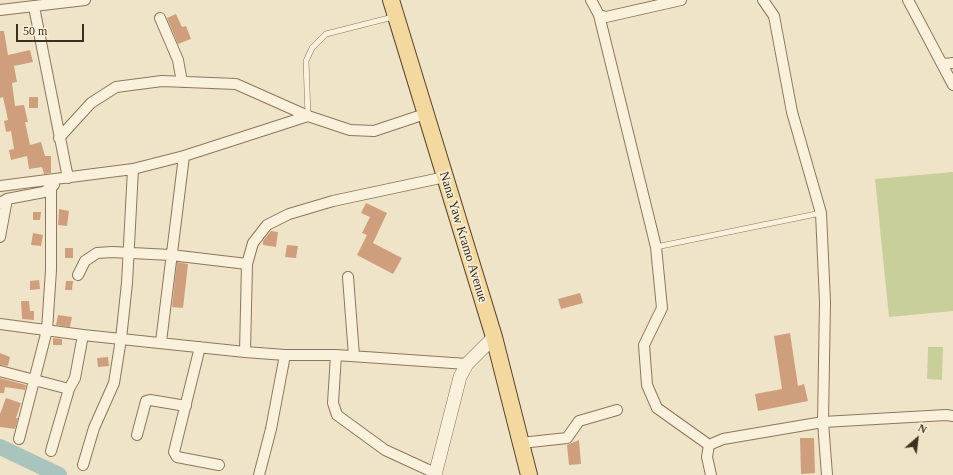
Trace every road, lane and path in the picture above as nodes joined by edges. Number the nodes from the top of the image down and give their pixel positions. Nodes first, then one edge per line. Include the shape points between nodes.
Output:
1 (85, 0) edge
2 (392, 0) edge
3 (591, 0) edge
4 (681, 0) edge
5 (763, 0) edge
6 (908, 0) edge
7 (72, 1) edge
8 (34, 7) junction
9 (0, 10) edge
10 (599, 15) junction
11 (396, 17) junction
12 (160, 18) dead end
13 (948, 63) edge
14 (182, 82) junction
15 (953, 85) edge
16 (425, 114) junction
17 (308, 116) junction
18 (59, 138) junction
19 (184, 156) junction
20 (133, 169) junction
21 (444, 177) junction
22 (64, 178) junction
23 (0, 186) edge
24 (51, 188) junction
25 (3, 201) edge
26 (820, 213) junction
27 (0, 237) edge
28 (656, 247) junction
29 (128, 252) junction
30 (171, 254) junction
31 (247, 264) junction
32 (78, 275) dead end
33 (348, 277) dead end
34 (0, 324) edge
35 (47, 330) junction
36 (83, 335) junction
37 (494, 337) junction
38 (121, 339) junction
39 (160, 342) junction
40 (200, 347) junction
41 (245, 352) junction
42 (285, 355) junction
43 (336, 355) junction
44 (354, 356) junction
45 (467, 364) junction
46 (0, 371) edge
47 (34, 380) junction
48 (69, 389) junction
49 (186, 406) junction
50 (617, 410) dead end
51 (953, 416) edge
52 (823, 422) junction
53 (137, 435) dead end
54 (19, 439) dead end
55 (521, 443) junction
56 (709, 445) junction
57 (52, 452) dead end
58 (83, 465) dead end
59 (219, 465) dead end
60 (435, 474) edge
61 (259, 475) edge
62 (530, 475) edge
63 (711, 475) edge
64 (827, 475) edge

1 - 7 street
2 - 11 main road, Nana Yaw Kramo Avenue
3 - 10 street
4 - 10 street via 616,16
5 - 26 street via 774,16 792,112
6 - 13 street
7 - 8 street
8 - 9 street
8 - 18 street
10 - 28 street
11 - 16 main road, Nana Yaw Kramo Avenue
11 - 17 lane via 326,34 312,48 306,62
12 - 14 street via 178,60
13 - 15 street
14 - 17 street via 236,84
14 - 18 street via 162,81 116,87 91,103
16 - 17 street via 374,131 350,130
16 - 21 main road, Nana Yaw Kramo Avenue
17 - 19 street
18 - 22 street
19 - 20 street
19 - 30 street
20 - 22 street
20 - 29 street
21 - 31 street via 333,201 289,214 268,225 253,243
21 - 37 main road, Nana Yaw Kramo Avenue
22 - 23 street
22 - 24 street
24 - 25 street via 44,192
24 - 35 street via 51,270
25 - 27 street
26 - 28 lane
26 - 52 street via 826,302
28 - 56 street via 662,308 644,345 647,385 657,408
29 - 30 street
29 - 32 street via 97,253 85,261
29 - 38 street
30 - 31 street
30 - 39 street
31 - 41 street
33 - 44 street
34 - 35 street
35 - 36 street
35 - 47 street
36 - 38 street
36 - 48 street via 76,378
37 - 45 street
37 - 55 main road, Nana Yaw Kramo Avenue
38 - 39 street
38 - 58 street via 114,383 94,428
39 - 40 street
40 - 41 street
40 - 49 street
41 - 42 street
42 - 43 street
42 - 61 street
43 - 44 street
43 - 60 street via 334,403 337,415 385,450
44 - 45 street
45 - 60 street via 456,388
46 - 47 street
47 - 48 street
47 - 54 street
48 - 57 street
49 - 53 street via 146,401
49 - 59 street via 175,455
50 - 55 street via 579,421 567,438
51 - 52 street
52 - 56 street via 723,439
52 - 64 street
55 - 62 main road, Nana Yaw Kramo Avenue
56 - 63 street via 707,457

